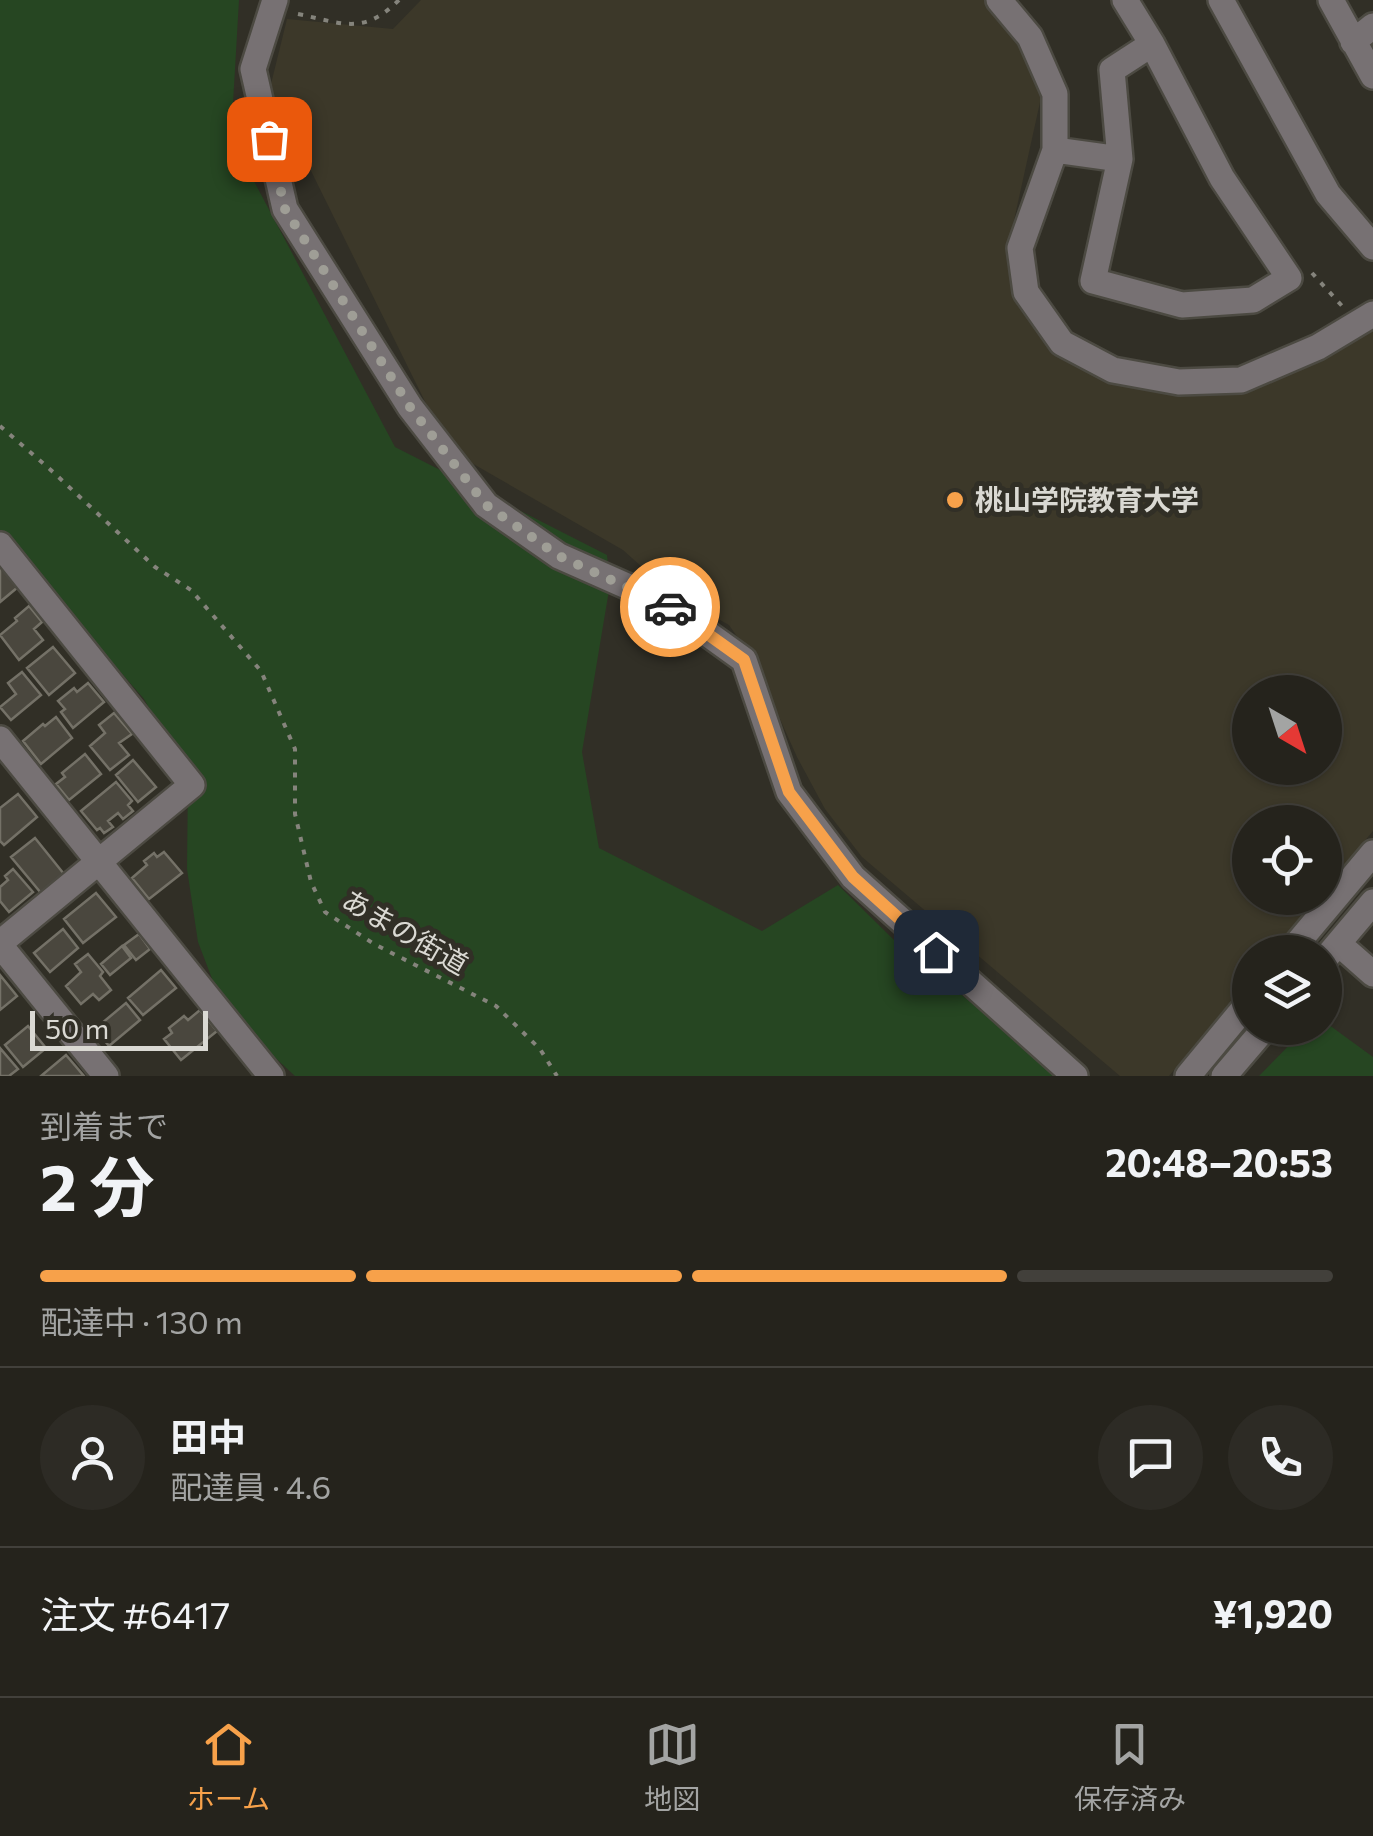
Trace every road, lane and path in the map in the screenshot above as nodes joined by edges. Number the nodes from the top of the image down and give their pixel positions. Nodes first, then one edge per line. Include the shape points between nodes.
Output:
1 (399, 0) edge
2 (999, 0) edge
3 (1125, 0) edge
4 (1221, 0) edge
5 (1331, 0) edge
6 (274, 5) edge
7 (1363, 34) edge
8 (1152, 44) junction
9 (1373, 76) edge
10 (1055, 150) junction
11 (1120, 158) junction
12 (1370, 237) edge
13 (1289, 278) junction
14 (1346, 310) dead end
15 (1373, 314) edge
16 (0, 426) edge
17 (0, 545) edge
18 (0, 739) edge
19 (1373, 853) edge
20 (99, 861) junction
21 (1373, 902) edge
22 (1304, 935) edge
23 (1342, 940) edge
24 (0, 944) edge
25 (1342, 957) edge
26 (1373, 974) edge
27 (1232, 1023) edge
28 (1251, 1045) edge
29 (106, 1076) edge
30 (272, 1076) edge
31 (556, 1076) edge
32 (1075, 1076) edge
33 (1188, 1076) edge
34 (1224, 1076) edge

1 - 6 path via 358,26
2 - 10 street via 1030,37 1054,94
3 - 8 street
4 - 12 street via 1328,194
5 - 7 street
6 - 32 street via 253,69 285,209 410,407 486,505 559,556 665,603 744,660 789,792 853,877
7 - 9 street
8 - 11 street via 1112,70
8 - 13 street via 1222,178
10 - 11 street
10 - 15 street via 1020,248 1026,292 1062,343 1113,370 1179,382 1240,380 1318,348
11 - 13 street via 1093,281 1182,305 1252,300
13 - 14 path via 1312,272
16 - 31 path, あまの街道 via 155,566 191,590 261,671 295,749 294,814 325,912 496,1006 540,1049
17 - 20 street via 192,785
18 - 20 street
19 - 22 street
20 - 24 street
20 - 30 street
21 - 23 street
24 - 29 street
25 - 26 street
27 - 33 street
28 - 34 street

